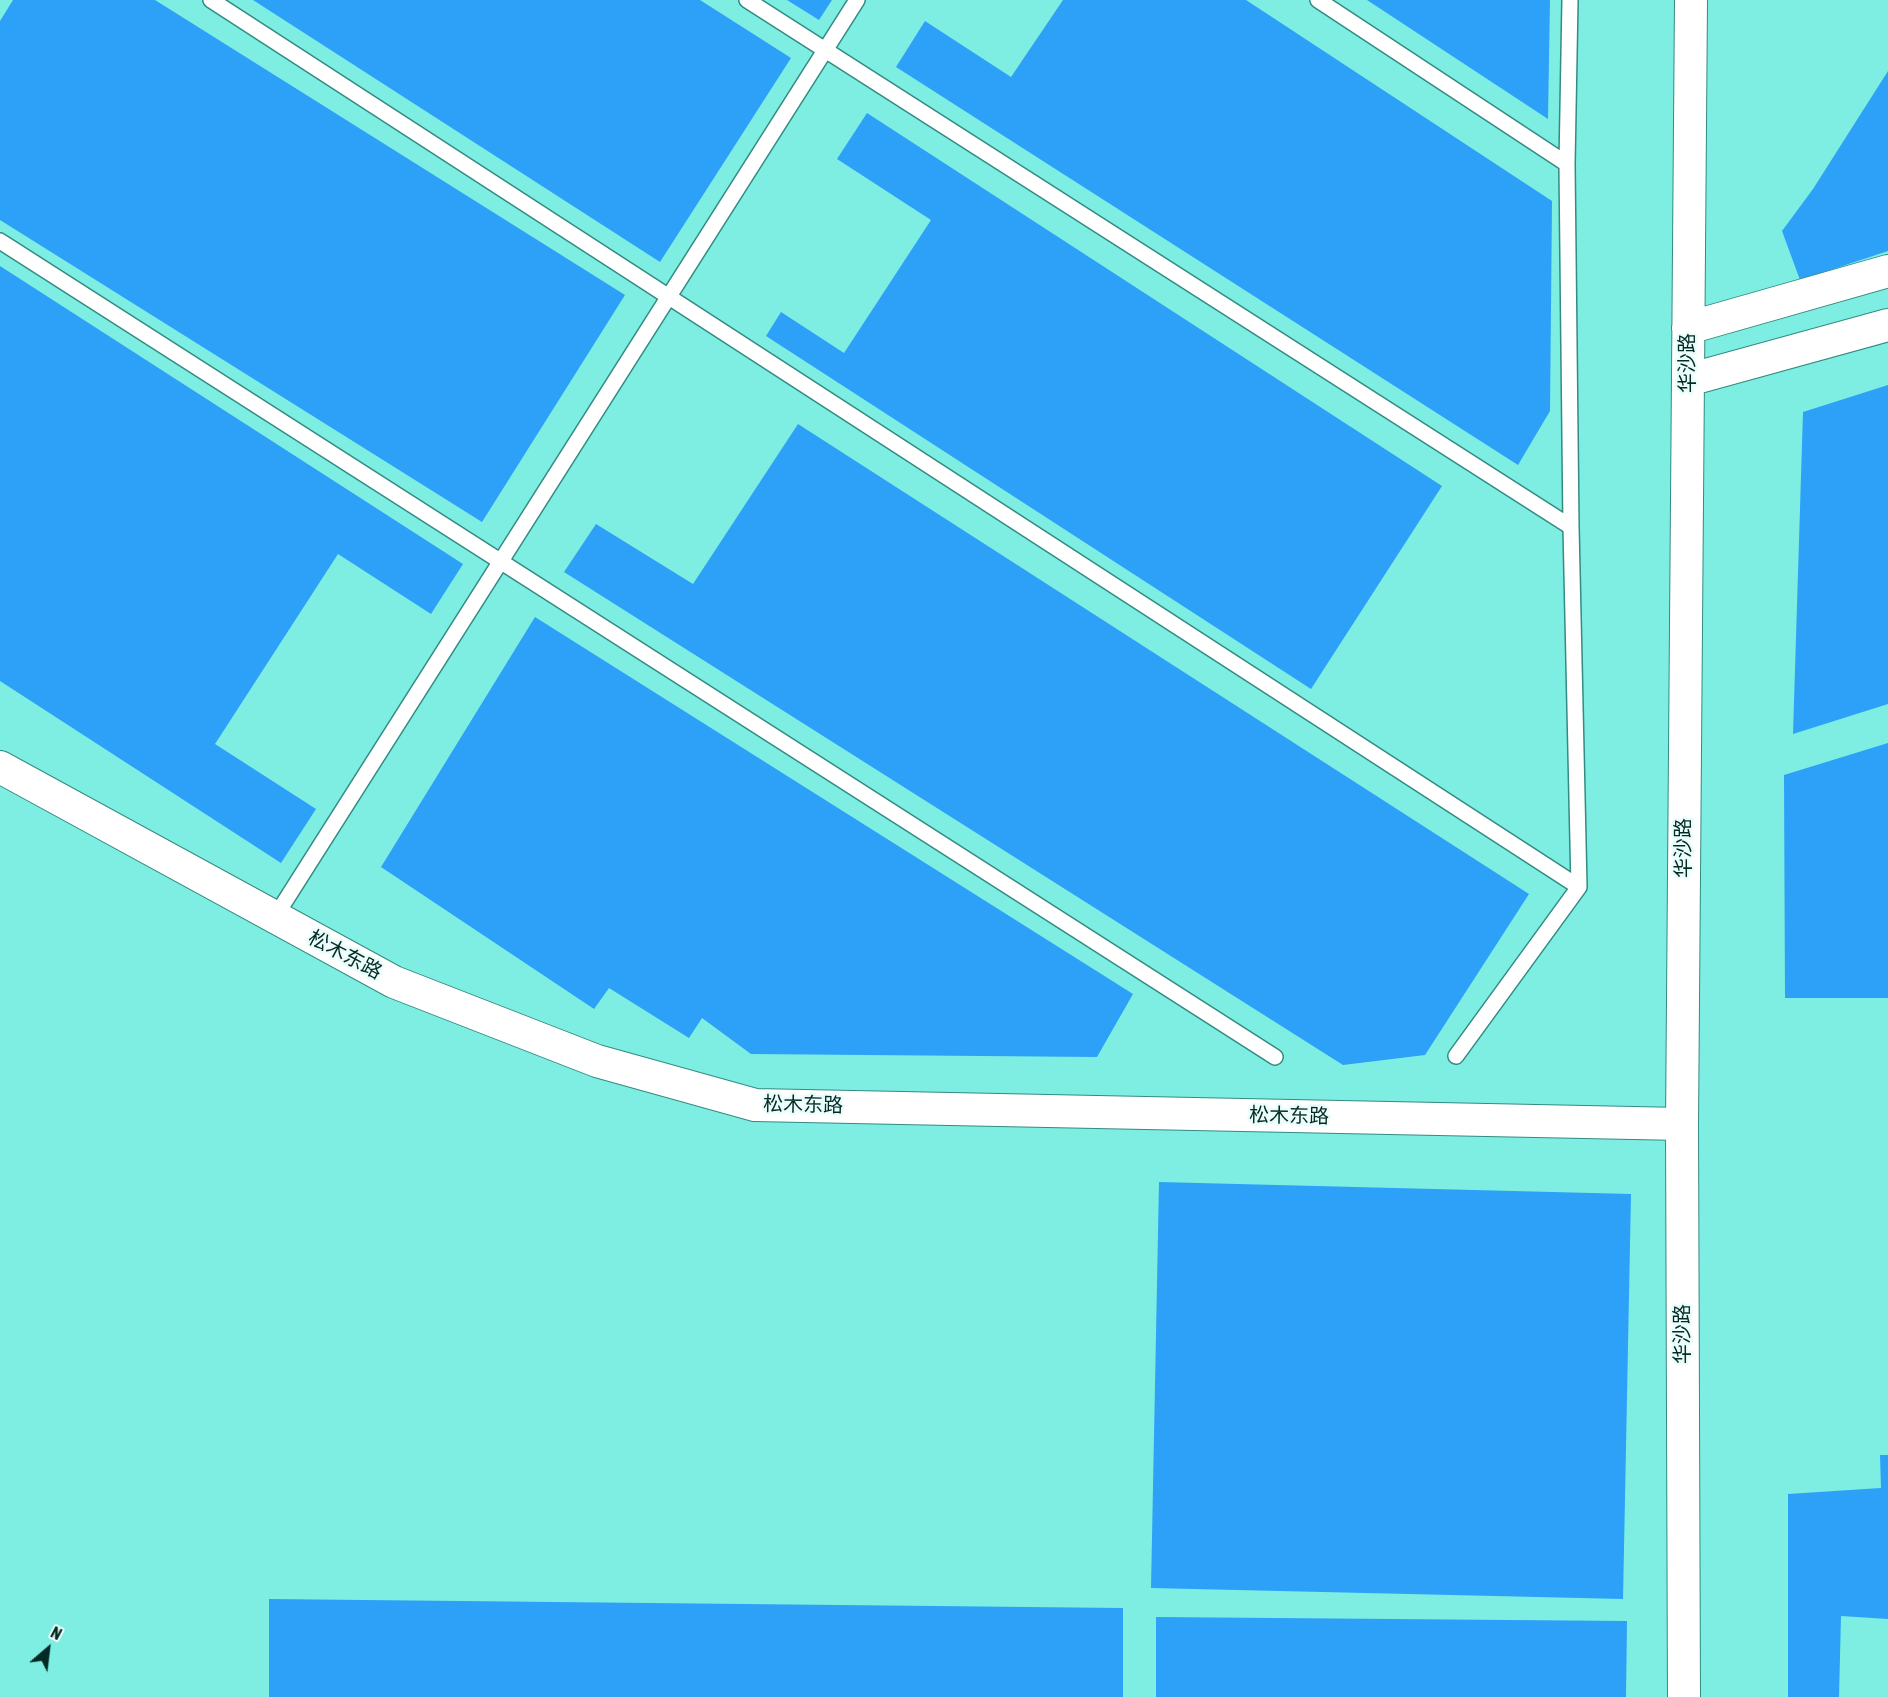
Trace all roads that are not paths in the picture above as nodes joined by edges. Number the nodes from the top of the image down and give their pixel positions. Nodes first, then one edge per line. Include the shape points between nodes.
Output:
1 (211, 0) edge
2 (747, 0) edge
3 (857, 0) edge
4 (1318, 0) edge
5 (1570, 0) edge
6 (1691, 0) edge
7 (825, 50) junction
8 (1567, 165) junction
9 (0, 241) edge
10 (1888, 271) edge
11 (669, 296) junction
12 (1888, 325) edge
13 (1688, 328) junction
14 (1688, 380) junction
15 (1571, 526) junction
16 (501, 561) junction
17 (0, 767) edge
18 (1579, 887) junction
19 (274, 917) junction
20 (1456, 1056) dead end
21 (1275, 1057) dead end
22 (1682, 1124) junction
23 (1684, 1697) edge

1 - 11 lane
2 - 7 lane
3 - 7 lane
4 - 8 lane
5 - 8 lane
6 - 13 street, 华沙路
7 - 11 lane
7 - 15 lane
8 - 15 lane
9 - 16 lane
10 - 13 street
11 - 16 lane
11 - 18 lane
12 - 14 street
13 - 14 street, 华沙路
14 - 22 street, 华沙路
15 - 18 lane
16 - 19 lane
16 - 21 lane
17 - 19 street, 松木东路
18 - 20 lane
19 - 22 street, 松木东路 via 394,982 597,1061 755,1105
22 - 23 street, 华沙路

